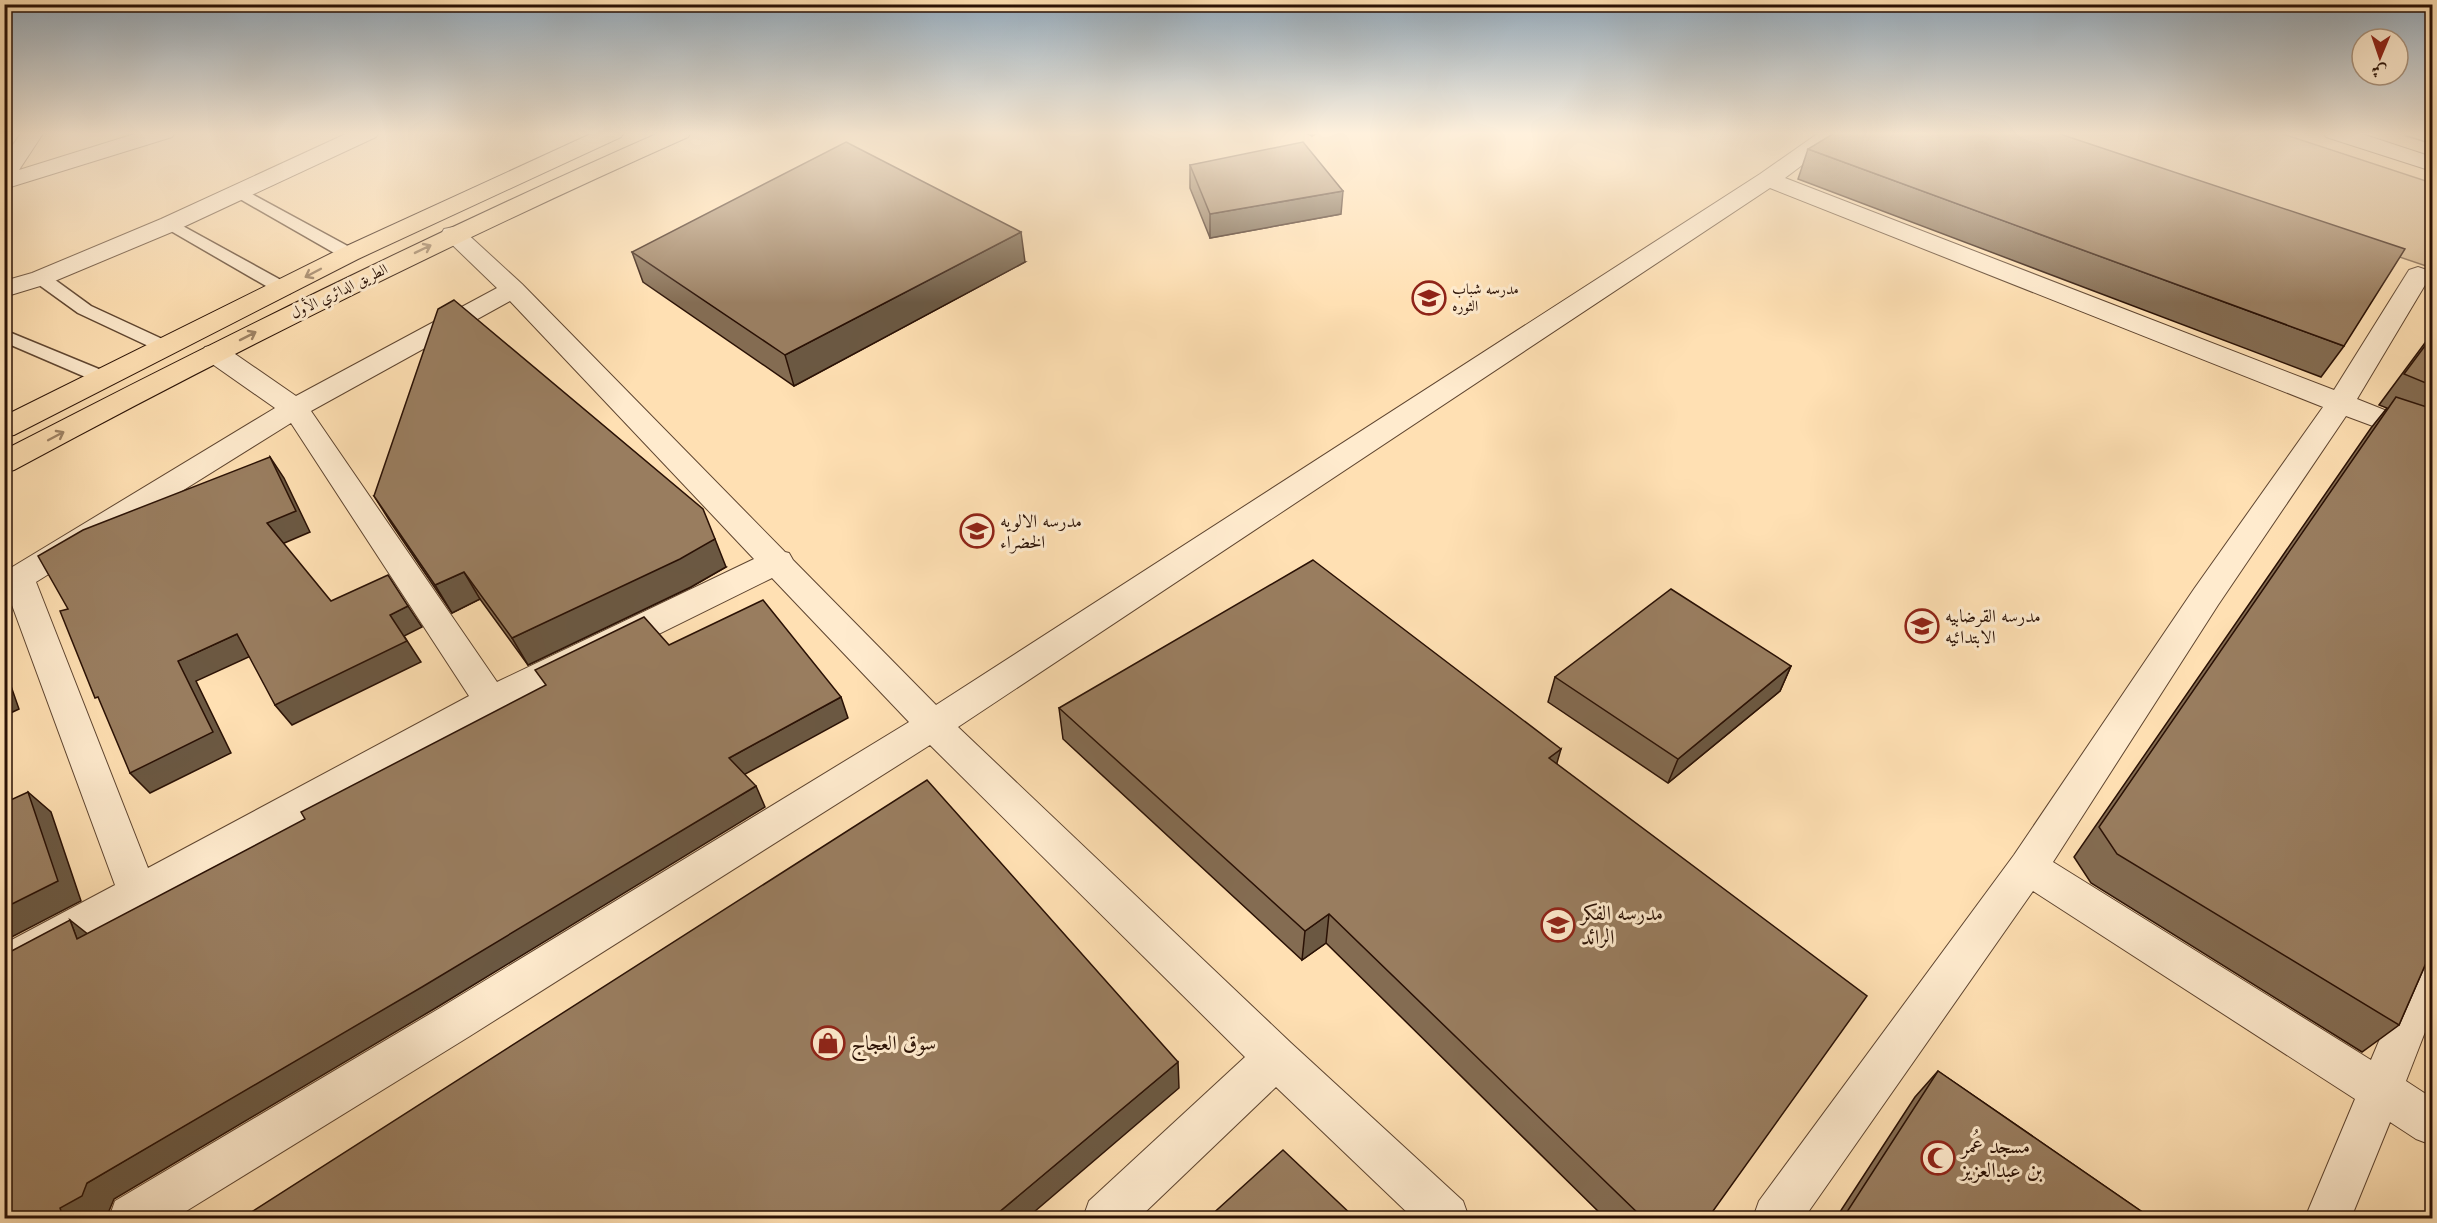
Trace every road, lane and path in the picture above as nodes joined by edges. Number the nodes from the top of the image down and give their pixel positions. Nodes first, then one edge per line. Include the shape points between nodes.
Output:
1 (245, 189) edge
2 (489, 189) edge
3 (553, 189) edge
4 (1753, 189) edge
5 (1794, 189) edge
6 (239, 192) junction
7 (170, 224) junction
8 (453, 234) junction
9 (349, 254) junction
10 (2416, 274) edge
11 (41, 278) junction
12 (4, 289) edge
13 (284, 289) junction
14 (513, 289) junction
15 (4, 335) edge
16 (165, 347) junction
17 (215, 352) junction
18 (104, 378) junction
19 (2341, 402) junction
20 (294, 408) junction
21 (4, 428) edge
22 (2433, 439) edge
23 (4, 463) edge
24 (778, 561) junction
25 (11, 583) edge
26 (491, 700) junction
27 (933, 725) junction
28 (2028, 867) junction
29 (138, 893) junction
30 (2433, 964) edge
31 (4, 965) edge
32 (1276, 1058) junction
33 (2381, 1090) junction
34 (2433, 1123) edge
35 (132, 1218) edge
36 (1106, 1218) edge
37 (1446, 1218) edge
38 (1776, 1218) edge
39 (2328, 1218) edge

1 - 6 street
2 - 9 main road, الطريق الدائري الأول
3 - 8 main road, الطريق الدائري الأول
4 - 27 street
5 - 19 street
6 - 7 street
6 - 9 lane
7 - 11 street
7 - 13 lane
8 - 14 street
17 -> 8 main road, الطريق الدائري الأول
9 -> 13 main road, الطريق الدائري الأول
10 - 19 street
11 - 12 street
11 - 16 lane via 80,309
13 - 16 main road, الطريق الدائري الأول
14 - 20 street
14 - 24 street
15 - 18 lane
16 - 18 main road, الطريق الدائري الأول
17 - 20 street
23 -> 17 main road, الطريق الدائري الأول
18 - 21 main road, الطريق الدائري الأول
19 - 22 street
19 - 28 street via 2206,597
20 - 25 street
20 - 26 street
24 - 26 street
24 - 27 street
25 - 29 street
26 - 29 street
27 - 32 street
27 - 35 street
28 - 33 street
28 - 38 street
29 - 31 street
30 - 33 street
32 - 36 street
32 - 37 street
33 - 34 street
33 - 39 street

